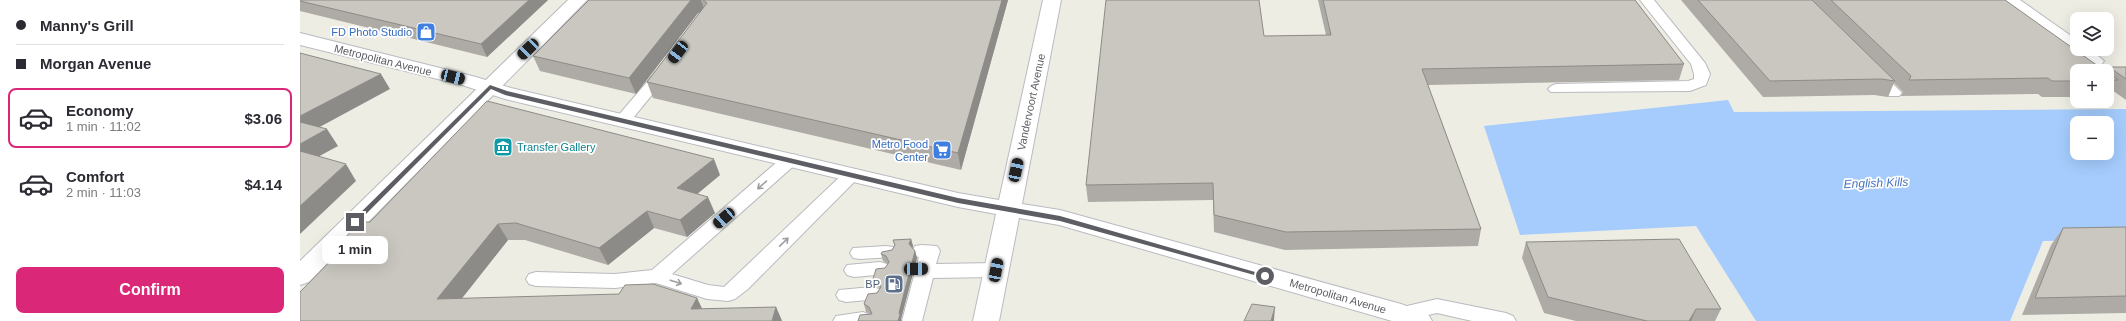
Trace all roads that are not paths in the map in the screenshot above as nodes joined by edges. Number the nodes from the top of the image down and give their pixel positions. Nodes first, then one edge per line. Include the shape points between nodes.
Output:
1 (578, 0) edge
2 (1052, 0) edge
3 (1647, 0) edge
4 (2009, 0) edge
5 (300, 39) edge
6 (671, 61) edge
7 (2094, 61) edge
8 (1866, 66) edge
9 (490, 87) junction
10 (1556, 89) dead end
11 (1894, 93) edge
12 (623, 120) junction
13 (791, 159) junction
14 (853, 174) junction
15 (1009, 209) junction
16 (883, 261) edge
17 (857, 262) dead end
18 (996, 270) junction
19 (300, 276) edge
20 (657, 276) junction
21 (536, 279) dead end
22 (872, 294) edge
23 (846, 295) dead end
24 (908, 319) edge
25 (1407, 319) edge
26 (986, 321) edge
27 (1506, 321) edge

1 - 9 main road
2 - 15 main road, Vandervoort Avenue
3 - 10 lane via 1698,63 1702,74 1701,82 1690,86
4 - 7 main road
5 - 9 main road, Metropolitan Avenue
6 - 12 lane
8 - 11 lane
9 - 12 main road, Metropolitan Avenue via 505,93
9 - 19 main road
12 - 13 main road, Metropolitan Avenue
13 - 14 main road, Metropolitan Avenue
13 -> 20 lane
14 - 15 main road, Metropolitan Avenue via 958,200
20 -> 14 lane via 707,292 728,294
15 - 18 main road, Vandervoort Avenue
15 - 25 main road, Metropolitan Avenue via 1076,222
16 - 17 lane
18 - 24 lane via 922,265
18 - 26 main road, Vandervoort Avenue
20 - 21 lane via 615,281
22 - 23 lane
25 - 27 lane via 1437,306

